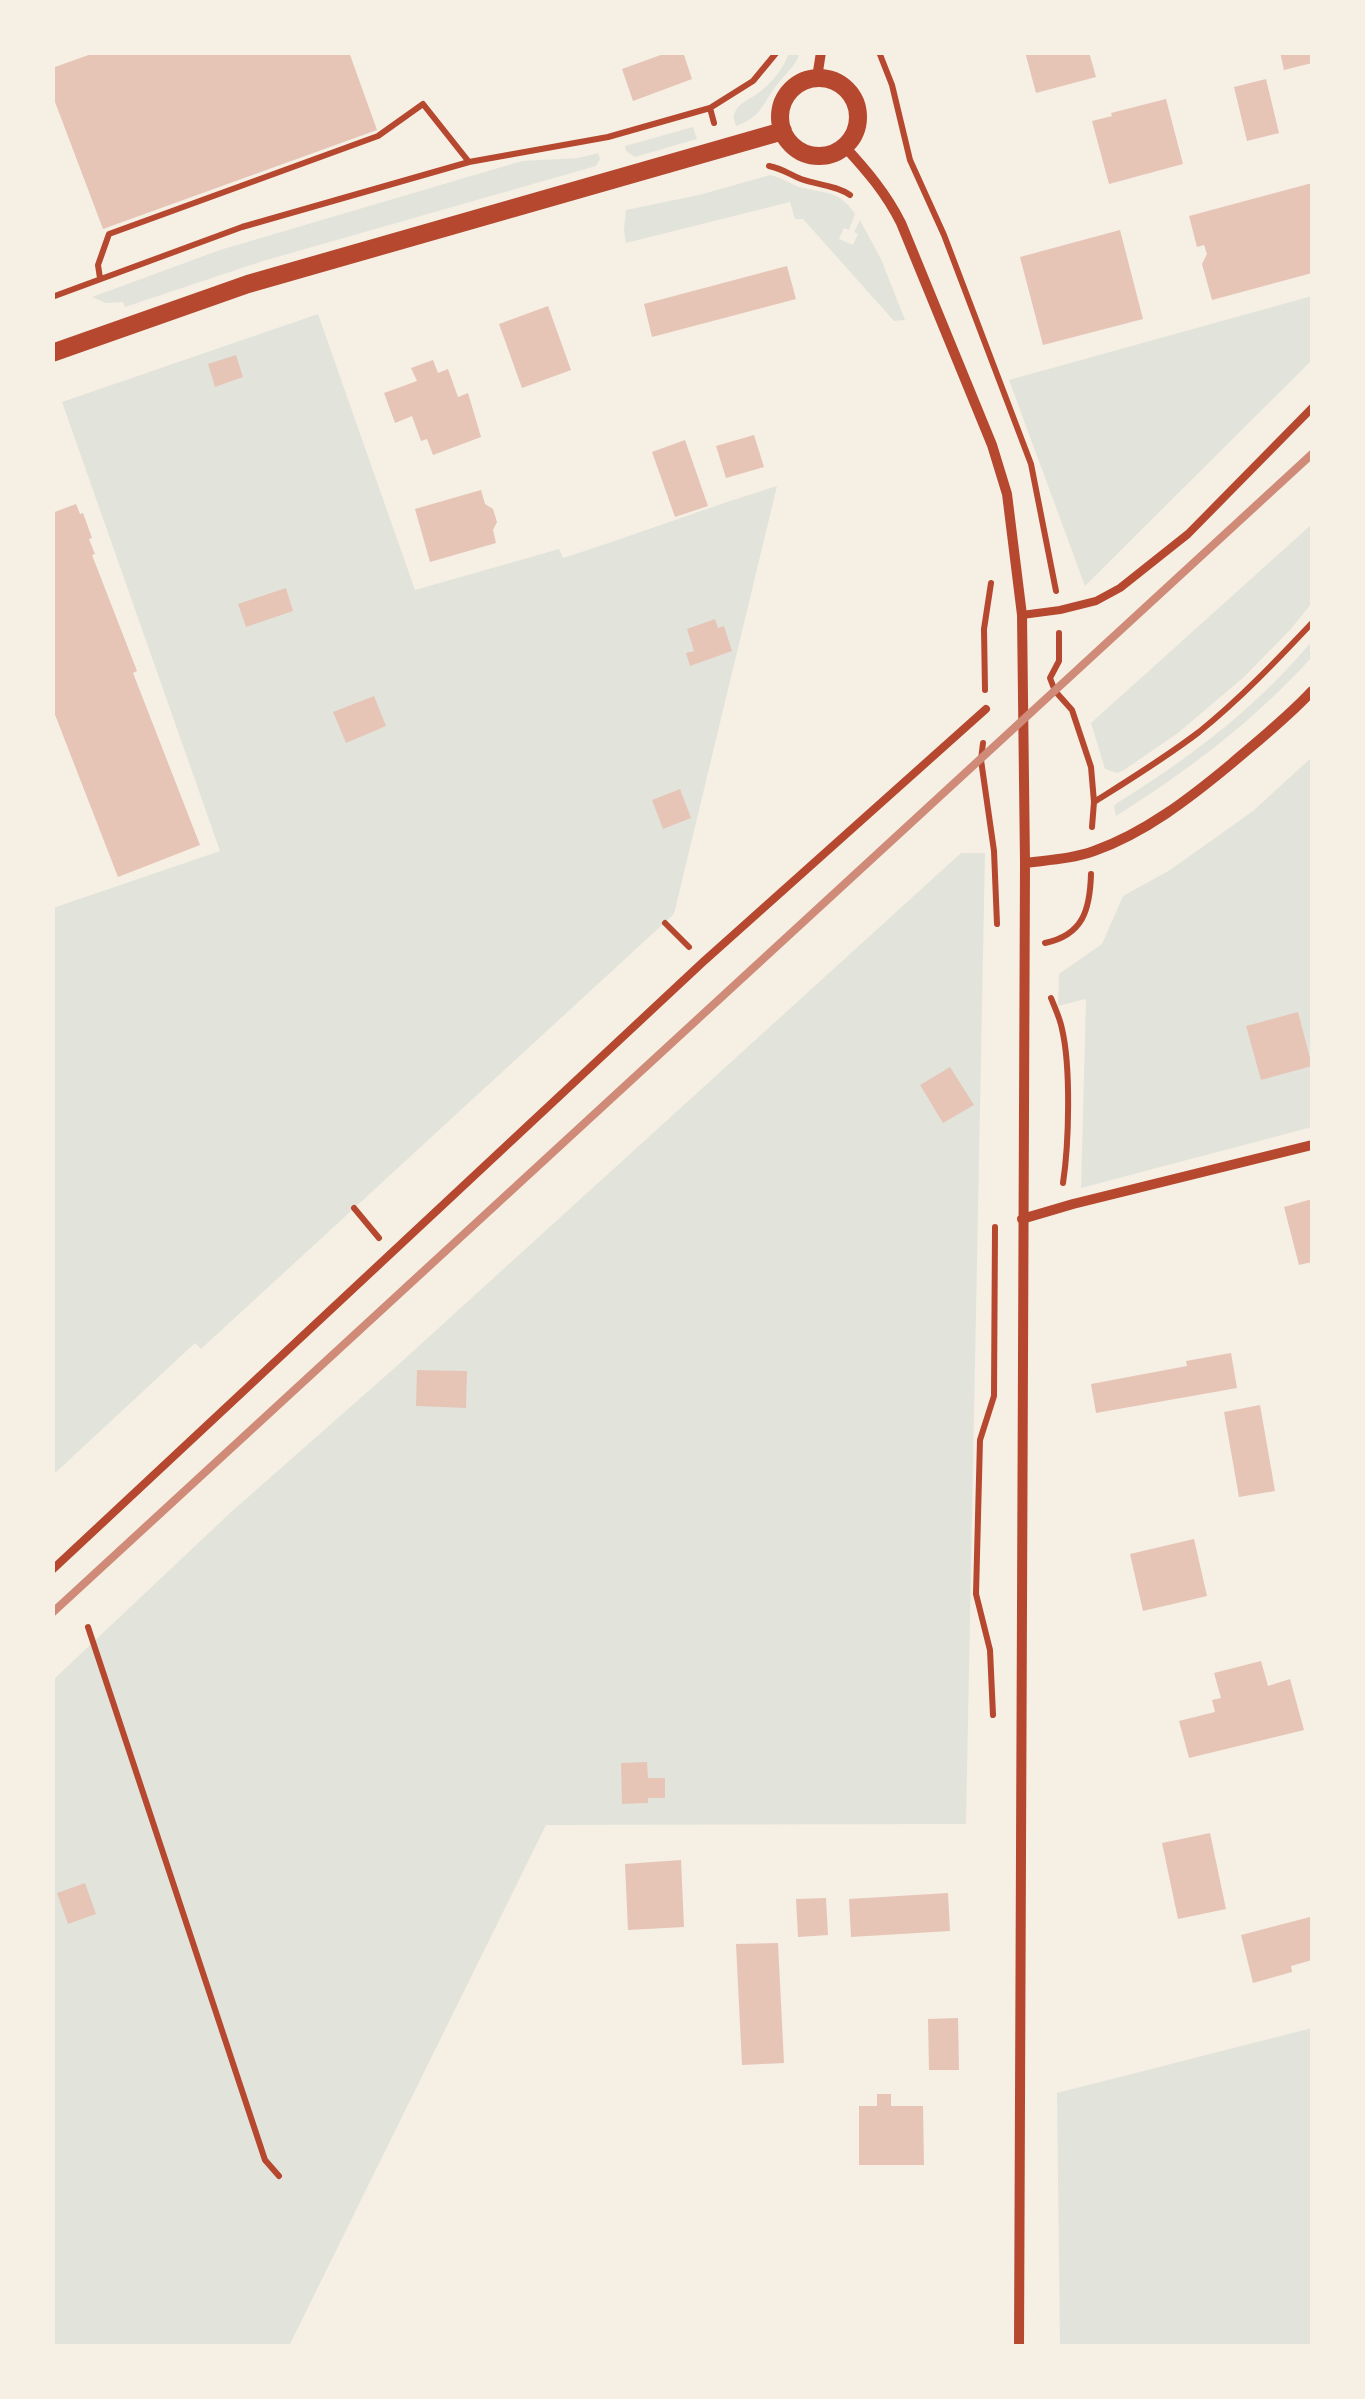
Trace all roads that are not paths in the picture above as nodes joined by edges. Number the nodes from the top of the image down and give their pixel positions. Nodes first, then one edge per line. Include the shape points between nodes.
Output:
1 (820, 52) edge
2 (818, 78) junction
3 (783, 131) junction
4 (845, 147) junction
5 (52, 353) edge
6 (1312, 408) edge
7 (1022, 614) junction
8 (1312, 690) edge
9 (986, 709) road end
10 (1025, 862) junction
11 (1312, 1145) edge
12 (1022, 1219) junction
13 (52, 1570) edge
14 (1019, 2346) edge

1 - 2 street
2 - 3 street via 787,95
2 - 4 street via 840,84 856,102 858,126
3 - 4 street via 810,155
3 - 5 street via 267,279
4 - 7 street via 901,223 992,445 1006,494
6 - 7 lane via 1188,534 1120,588 1096,601
7 - 10 street
8 - 10 street via 1200,790 1136,832 1092,852
9 - 13 lane via 703,962
10 - 12 street
11 - 12 street
12 - 14 street

